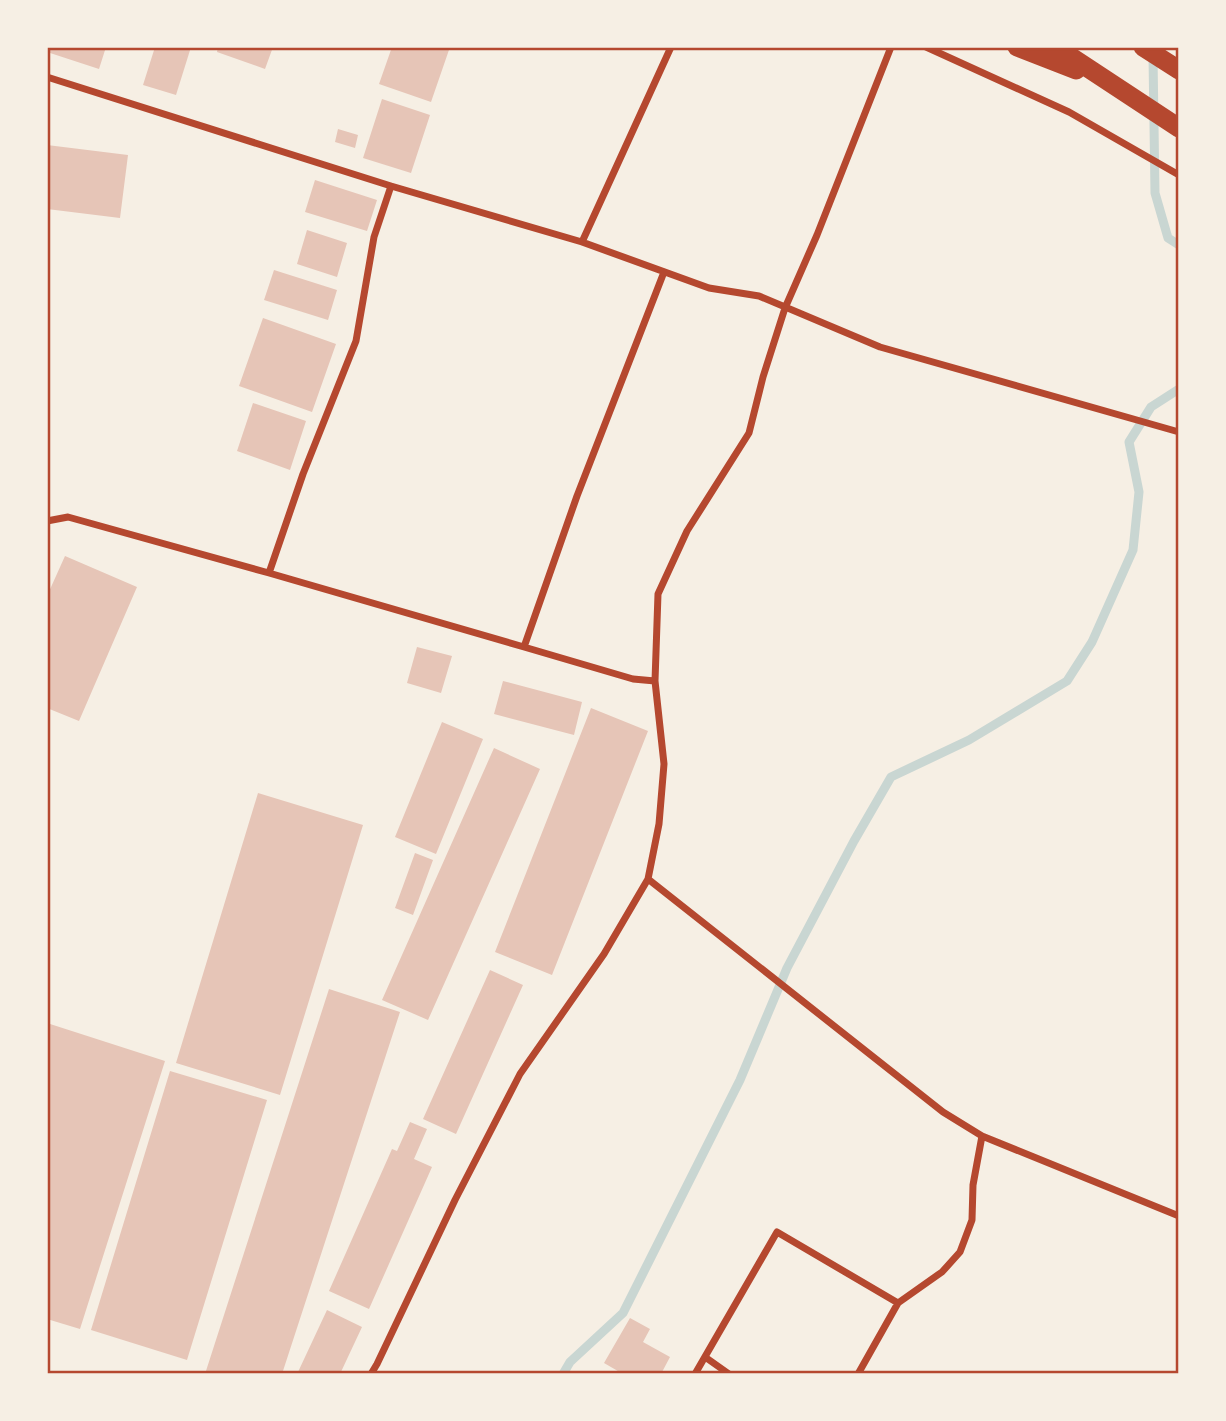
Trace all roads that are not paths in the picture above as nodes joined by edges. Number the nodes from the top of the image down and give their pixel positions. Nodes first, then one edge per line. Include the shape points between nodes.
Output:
1 (671, 47) edge
2 (891, 47) edge
3 (926, 47) edge
4 (1017, 47) edge
5 (1056, 47) edge
6 (1143, 47) edge
7 (1163, 47) edge
8 (1179, 60) edge
9 (1179, 70) edge
10 (47, 77) edge
11 (1113, 85) junction
12 (1179, 128) edge
13 (1179, 175) edge
14 (391, 186) junction
15 (582, 242) junction
16 (664, 272) junction
17 (785, 308) junction
18 (1179, 432) edge
19 (47, 521) edge
20 (269, 573) junction
21 (524, 647) junction
22 (655, 681) junction
23 (648, 879) junction
24 (982, 1136) junction
25 (1179, 1216) edge
26 (898, 1303) junction
27 (705, 1357) junction
28 (370, 1374) edge
29 (695, 1374) edge
30 (729, 1374) edge
31 (858, 1374) edge

1 - 15 street
2 - 17 street
3 - 13 street via 1069,113
4 - 11 highway
5 - 11 highway
6 - 9 highway
7 - 8 highway
10 - 14 street
11 - 12 highway
14 - 15 street
14 - 20 street via 374,237 356,341
15 - 16 street
16 - 17 street via 709,288 759,296
16 - 21 street
17 - 18 street via 880,347
17 - 22 street via 749,433 687,531 659,594
19 - 20 street via 68,517
20 - 21 street
21 - 22 street via 633,679
22 - 23 street via 664,764
23 - 24 street via 943,1112
23 - 28 street via 604,954 520,1074
24 - 25 street
24 - 26 street via 972,1220 960,1252 942,1272
26 - 27 street via 777,1232
26 - 31 street
27 - 29 street
27 - 30 street

